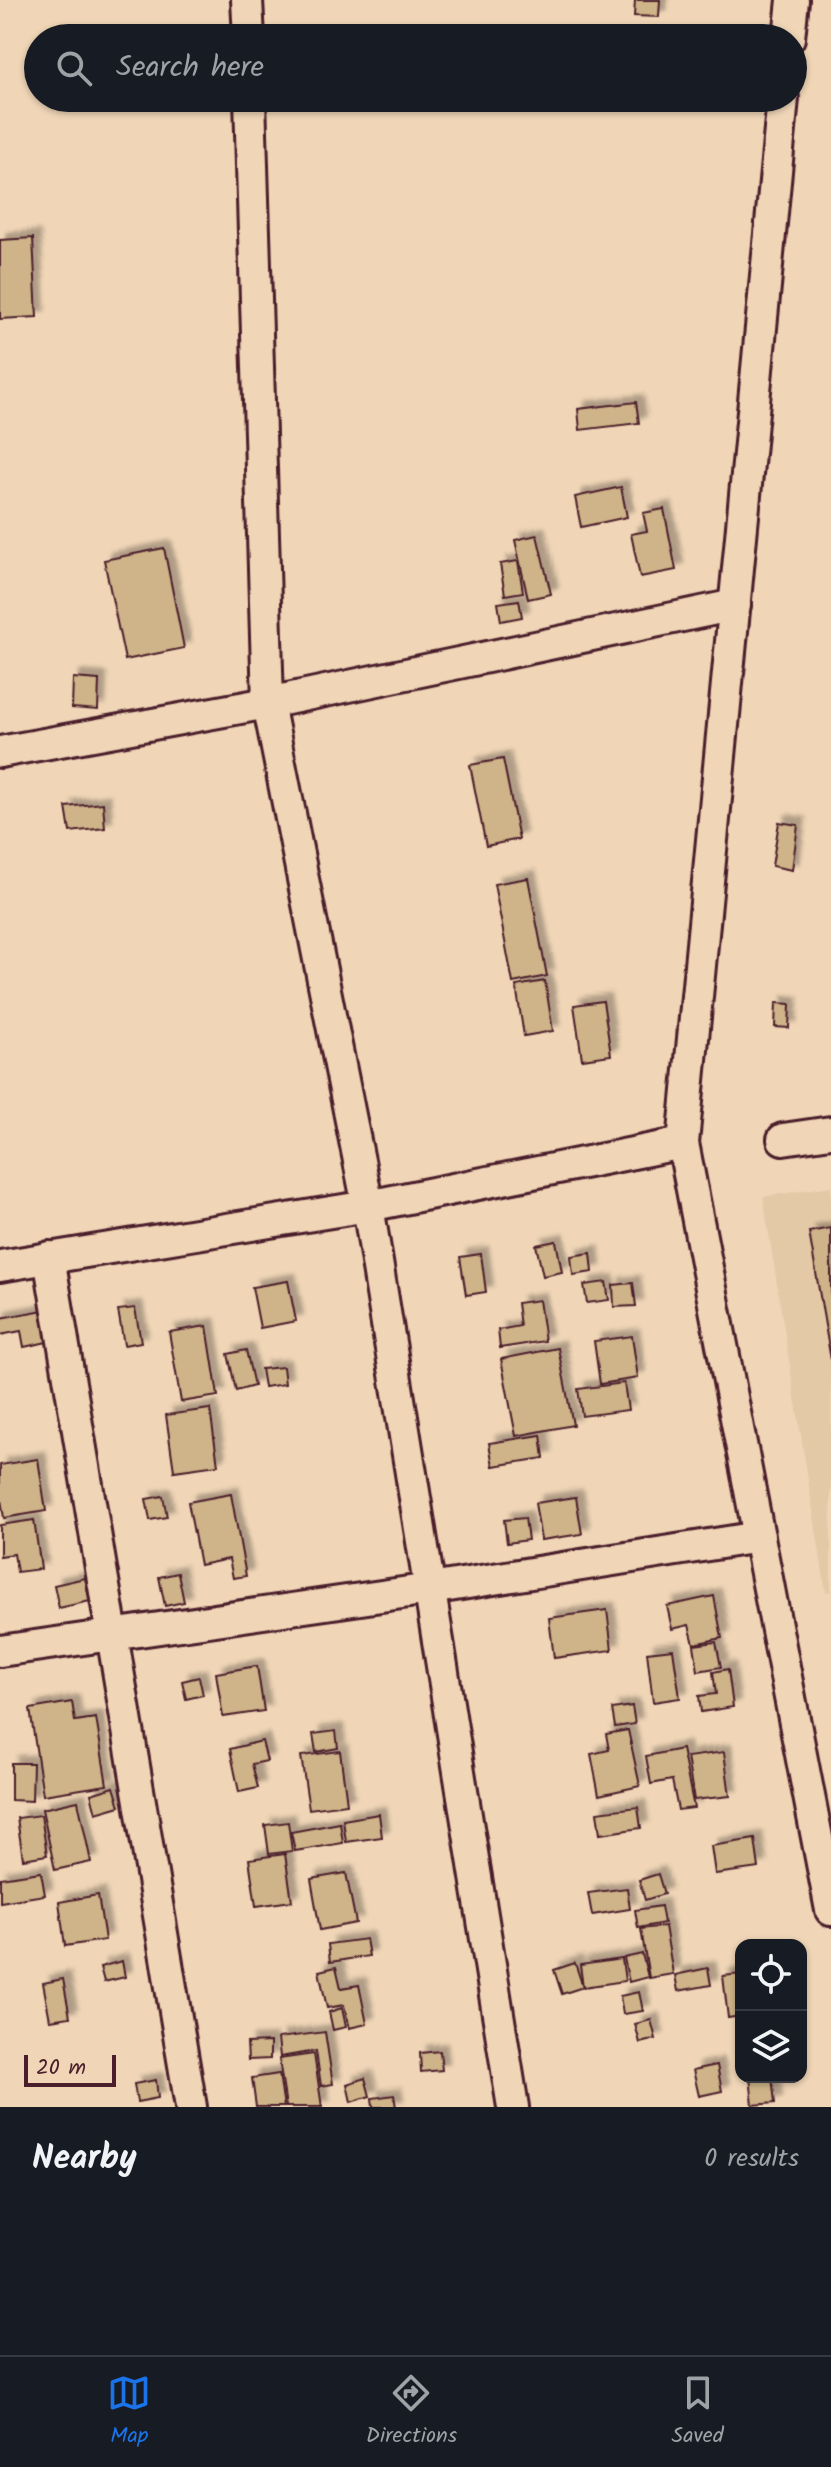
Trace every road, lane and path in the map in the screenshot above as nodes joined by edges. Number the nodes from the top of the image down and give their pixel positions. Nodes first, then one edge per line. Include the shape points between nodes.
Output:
1 (247, 0) edge
2 (793, 0) edge
3 (248, 24) edge
4 (790, 24) edge
5 (250, 112) edge
6 (782, 112) edge
7 (735, 605) junction
8 (268, 703) junction
9 (0, 752) edge
10 (831, 1132) edge
11 (783, 1139) dead end
12 (683, 1143) junction
13 (368, 1206) junction
14 (49, 1257) junction
15 (0, 1266) edge
16 (759, 1537) junction
17 (430, 1589) junction
18 (112, 1634) junction
19 (0, 1651) edge
20 (830, 1898) edge
21 (191, 2107) edge
22 (513, 2107) edge

1 - 3 street
2 - 4 street
5 - 8 street
6 - 7 street
7 - 8 street
7 - 12 street
8 - 9 street
8 - 13 street
10 - 11 street
12 - 13 street
12 - 16 street
13 - 14 street
13 - 17 street
14 - 15 street
14 - 18 street
16 - 17 street
16 - 20 street
17 - 18 street
17 - 22 street
18 - 19 street
18 - 21 street

